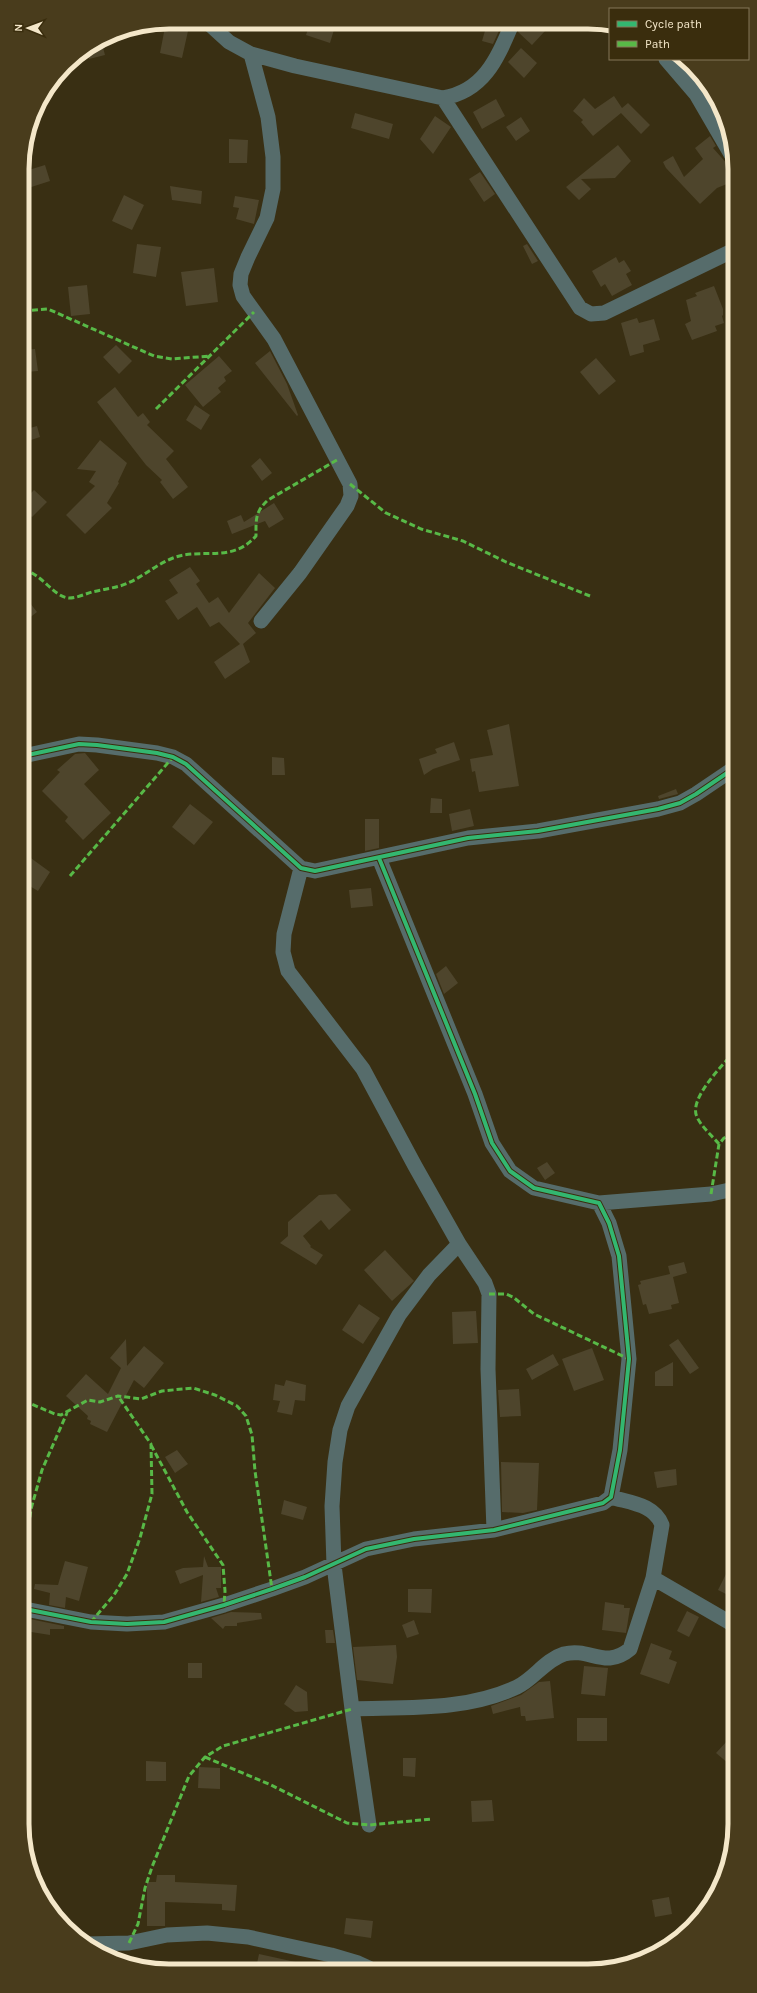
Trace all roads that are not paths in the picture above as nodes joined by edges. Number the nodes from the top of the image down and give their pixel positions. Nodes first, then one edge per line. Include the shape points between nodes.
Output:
1 (215, 29) edge
2 (510, 29) edge
3 (251, 54) junction
4 (667, 60) edge
5 (443, 98) junction
6 (726, 145) edge
7 (728, 253) edge
8 (261, 621) dead end
9 (29, 755) edge
10 (728, 772) edge
11 (379, 858) junction
12 (301, 868) junction
13 (728, 1190) edge
14 (599, 1202) junction
15 (459, 1244) junction
16 (611, 1498) junction
17 (494, 1530) junction
18 (334, 1564) junction
19 (653, 1578) junction
20 (29, 1610) edge
21 (728, 1622) edge
22 (352, 1709) junction
23 (369, 1825) dead end
24 (97, 1944) edge
25 (360, 1964) edge

1 - 3 street via 229,42
2 - 5 street via 495,62 476,83 458,96
3 - 5 street
3 - 8 street via 268,117 273,157 273,189 266,218 241,274 240,285 243,296 274,339 321,426 350,484 351,496 347,506 300,573
4 - 6 street via 696,94
5 - 7 street via 580,308 590,314 604,313
9 - 12 street via 78,744 173,757 186,764
10 - 11 street via 680,803 658,809 538,831 468,838
11 - 12 street via 315,871
11 - 14 street via 476,1094 492,1143 510,1171 534,1188
12 - 15 street via 284,934 283,952 288,971 363,1070
13 - 14 street via 711,1194
14 - 16 street via 620,1256 629,1359 620,1450
15 - 17 street via 485,1283 489,1294 488,1369
15 - 18 street via 429,1275 399,1315 348,1406 340,1430 335,1462 332,1506
16 - 17 street via 603,1503
16 - 19 street via 650,1509 659,1517 662,1525 661,1538
17 - 18 street via 392,1543 366,1549
18 - 20 street via 231,1603 164,1622 91,1622
18 - 22 street
19 - 21 street
19 - 22 street via 630,1648 623,1655 613,1659 564,1654 549,1662 518,1687 494,1697 463,1704
22 - 23 street
24 - 25 street via 128,1943 167,1935 207,1933 248,1937 294,1946

